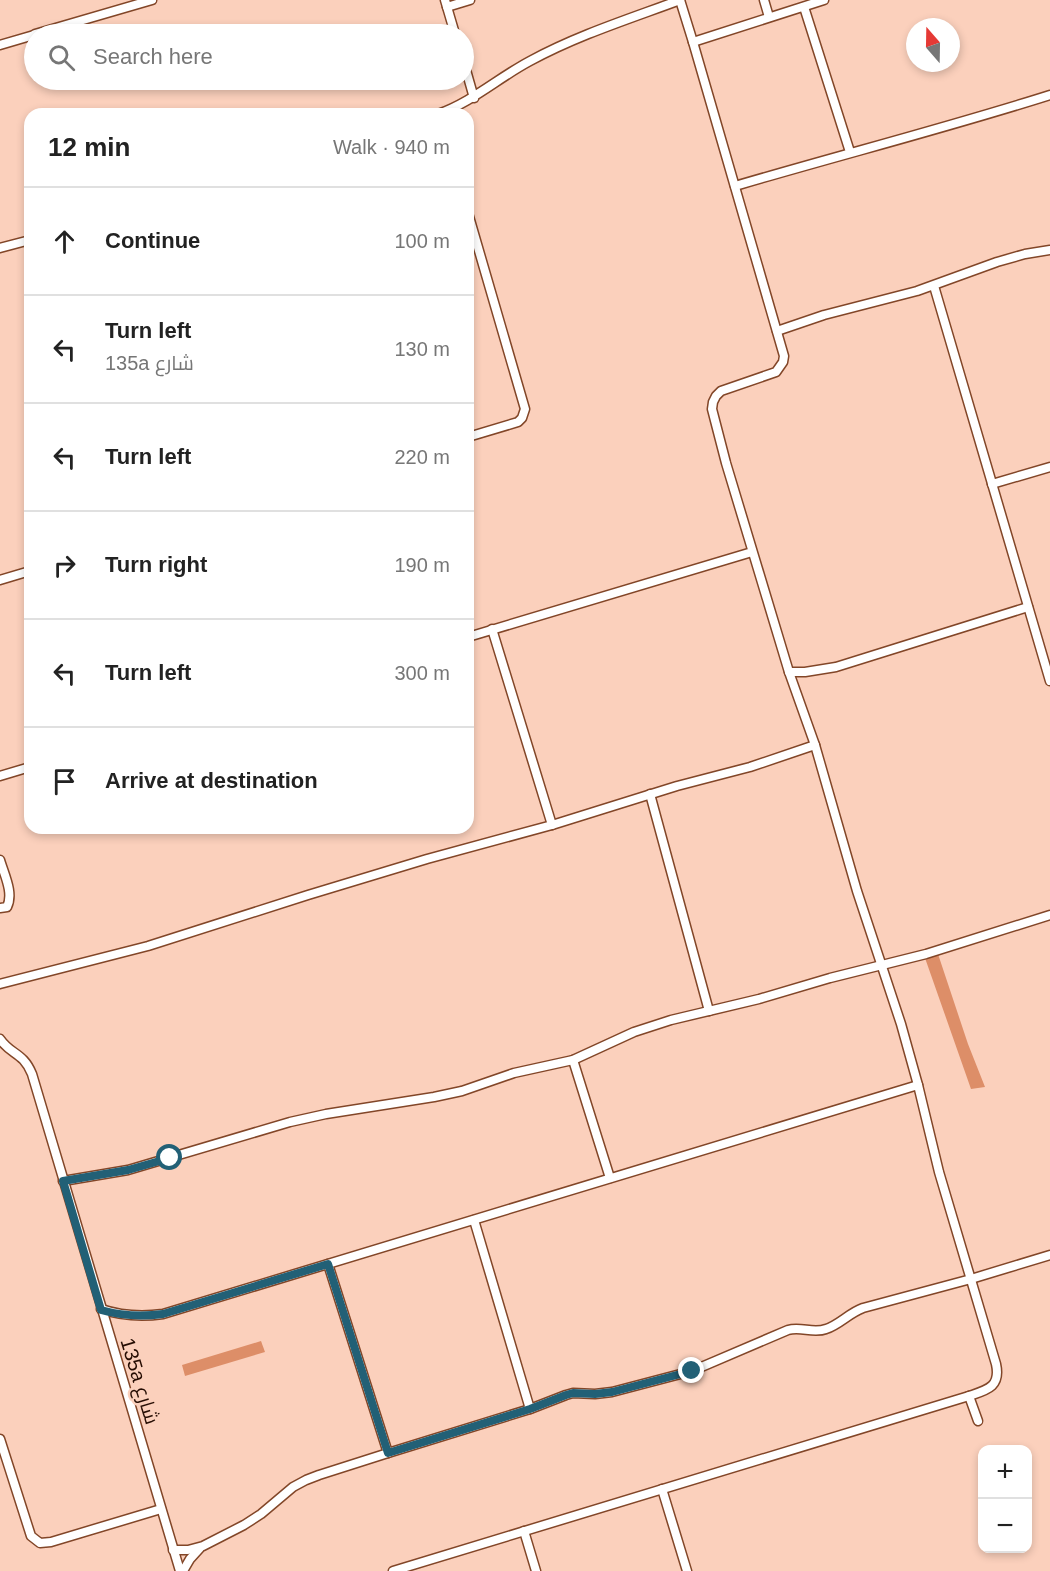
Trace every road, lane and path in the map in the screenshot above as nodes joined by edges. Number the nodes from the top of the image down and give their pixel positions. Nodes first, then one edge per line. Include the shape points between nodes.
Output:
1 (152, 0) edge
2 (470, 0) edge
3 (680, 0) edge
4 (764, 0) edge
5 (824, 0) edge
6 (446, 4) edge
7 (804, 7) junction
8 (769, 17) junction
9 (72, 24) edge
10 (452, 24) edge
11 (24, 38) edge
12 (693, 42) junction
13 (0, 45) edge
14 (472, 90) edge
15 (1050, 95) edge
16 (474, 98) junction
17 (453, 108) edge
18 (850, 152) junction
19 (735, 186) junction
20 (474, 234) edge
21 (24, 242) edge
22 (0, 248) edge
23 (1050, 250) edge
24 (934, 286) junction
25 (777, 331) junction
26 (474, 435) edge
27 (1050, 467) edge
28 (992, 484) junction
29 (752, 552) junction
30 (24, 573) edge
31 (0, 580) edge
32 (1028, 608) junction
33 (492, 630) junction
34 (474, 635) edge
35 (789, 672) junction
36 (1050, 680) edge
37 (815, 745) junction
38 (24, 769) edge
39 (0, 776) edge
40 (650, 794) junction
41 (552, 825) junction
42 (0, 860) edge
43 (0, 908) edge
44 (1050, 915) edge
45 (880, 966) junction
46 (0, 984) edge
47 (709, 1011) junction
48 (0, 1039) edge
49 (573, 1060) junction
50 (918, 1085) junction
51 (610, 1178) junction
52 (63, 1181) junction
53 (474, 1220) junction
54 (1050, 1255) edge
55 (328, 1264) junction
56 (971, 1279) junction
57 (101, 1310) junction
58 (969, 1396) junction
59 (530, 1409) junction
60 (978, 1421) dead end
61 (0, 1439) edge
62 (388, 1453) junction
63 (662, 1489) junction
64 (161, 1509) junction
65 (524, 1531) junction
66 (203, 1546) junction
67 (173, 1550) junction
68 (181, 1571) edge
69 (393, 1571) edge
70 (536, 1571) edge
71 (687, 1571) edge

1 - 9 street
2 - 6 street
3 - 12 street
3 - 16 street via 552,50
4 - 8 street
5 - 7 street
6 - 10 street
7 - 8 street
7 - 18 street
8 - 12 street
11 - 13 street
12 - 19 street
14 - 16 street
15 - 18 street
16 - 17 street
18 - 19 street
19 - 25 street
20 - 26 street via 525,408 518,422
21 - 22 street
23 - 24 street via 997,262
24 - 25 street
24 - 28 street
25 - 29 street via 784,356 781,368 722,391 713,402 713,416
27 - 28 street
28 - 32 street
29 - 33 street
29 - 35 street
30 - 31 street
32 - 35 street via 836,667
32 - 36 street
33 - 34 street
33 - 41 street
35 - 37 street
37 - 40 street
37 - 45 street
38 - 39 street
40 - 41 street
40 - 47 street
41 - 46 street via 427,859 148,946
42 - 43 street via 10,901
44 - 45 street
45 - 47 street
45 - 50 street
47 - 49 street via 634,1032
48 - 52 street, 135a شارع via 23,1058 32,1074
49 - 51 street
49 - 52 street via 514,1073 447,1095 290,1122 138,1168
50 - 51 street
50 - 56 street
51 - 53 street
52 - 57 street, 135a شارع
53 - 55 street
53 - 59 street
54 - 56 street
55 - 57 street via 163,1314 132,1316
55 - 62 street
56 - 58 street via 998,1371 993,1385
56 - 59 street via 854,1311 827,1329 788,1329 692,1371 612,1392 573,1393
57 - 64 street, 135a شارع
58 - 60 street
58 - 63 street
59 - 62 street
61 - 64 street via 32,1536 40,1543
62 - 66 street via 306,1480 244,1525
63 - 65 street
63 - 71 street
64 - 67 street, 135a شارع
65 - 69 street
65 - 70 street
66 - 67 street
66 - 68 street
67 - 68 street, 135a شارع

